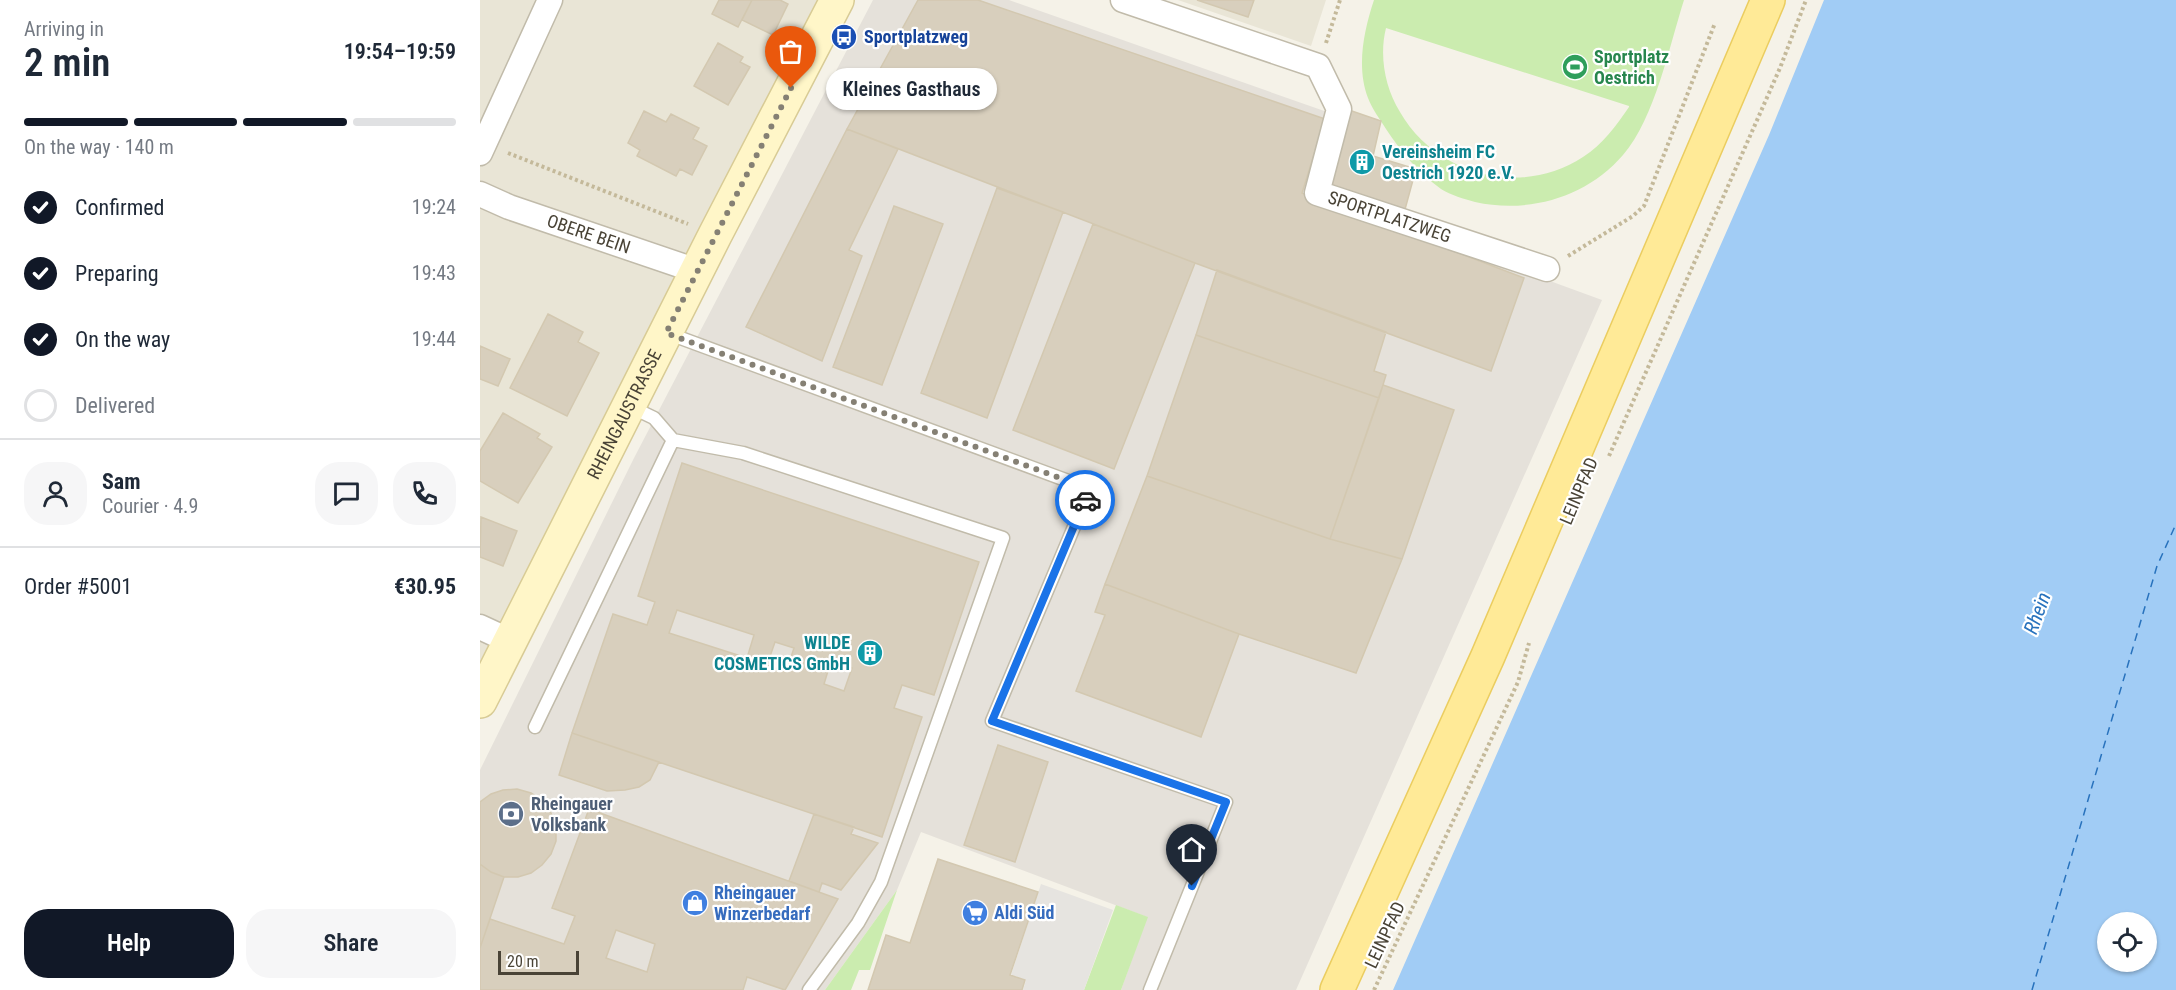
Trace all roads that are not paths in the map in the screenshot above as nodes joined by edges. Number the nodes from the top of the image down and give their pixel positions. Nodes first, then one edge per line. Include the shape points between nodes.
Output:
1 (550, 0) edge
2 (837, 0) edge
3 (1123, 0) edge
4 (1768, 0) edge
5 (483, 148) edge
6 (480, 194) edge
7 (1547, 269) road end
8 (697, 271) junction
9 (666, 333) junction
10 (630, 406) junction
11 (673, 440) junction
12 (480, 627) edge
13 (510, 641) junction
14 (480, 701) edge
15 (535, 727) dead end
16 (809, 990) edge
17 (1150, 990) edge
18 (1337, 990) edge

1 - 5 street
2 - 8 main road, RHEINGAUSTRASSE
3 - 7 street, SPORTPLATZWEG via 1318,66 1339,109 1317,193
4 - 18 main road via 1493,645
6 - 8 street, OBERE BEIN
8 - 9 main road, RHEINGAUSTRASSE
9 - 10 main road, RHEINGAUSTRASSE
9 - 17 lane via 1090,489 992,721 1226,802
10 - 11 lane via 654,418
10 - 13 main road, RHEINGAUSTRASSE
11 - 15 lane
11 - 16 lane via 743,453 1003,538 881,882 858,923
12 - 13 street
13 - 14 main road, RHEINGAUSTRASSE

